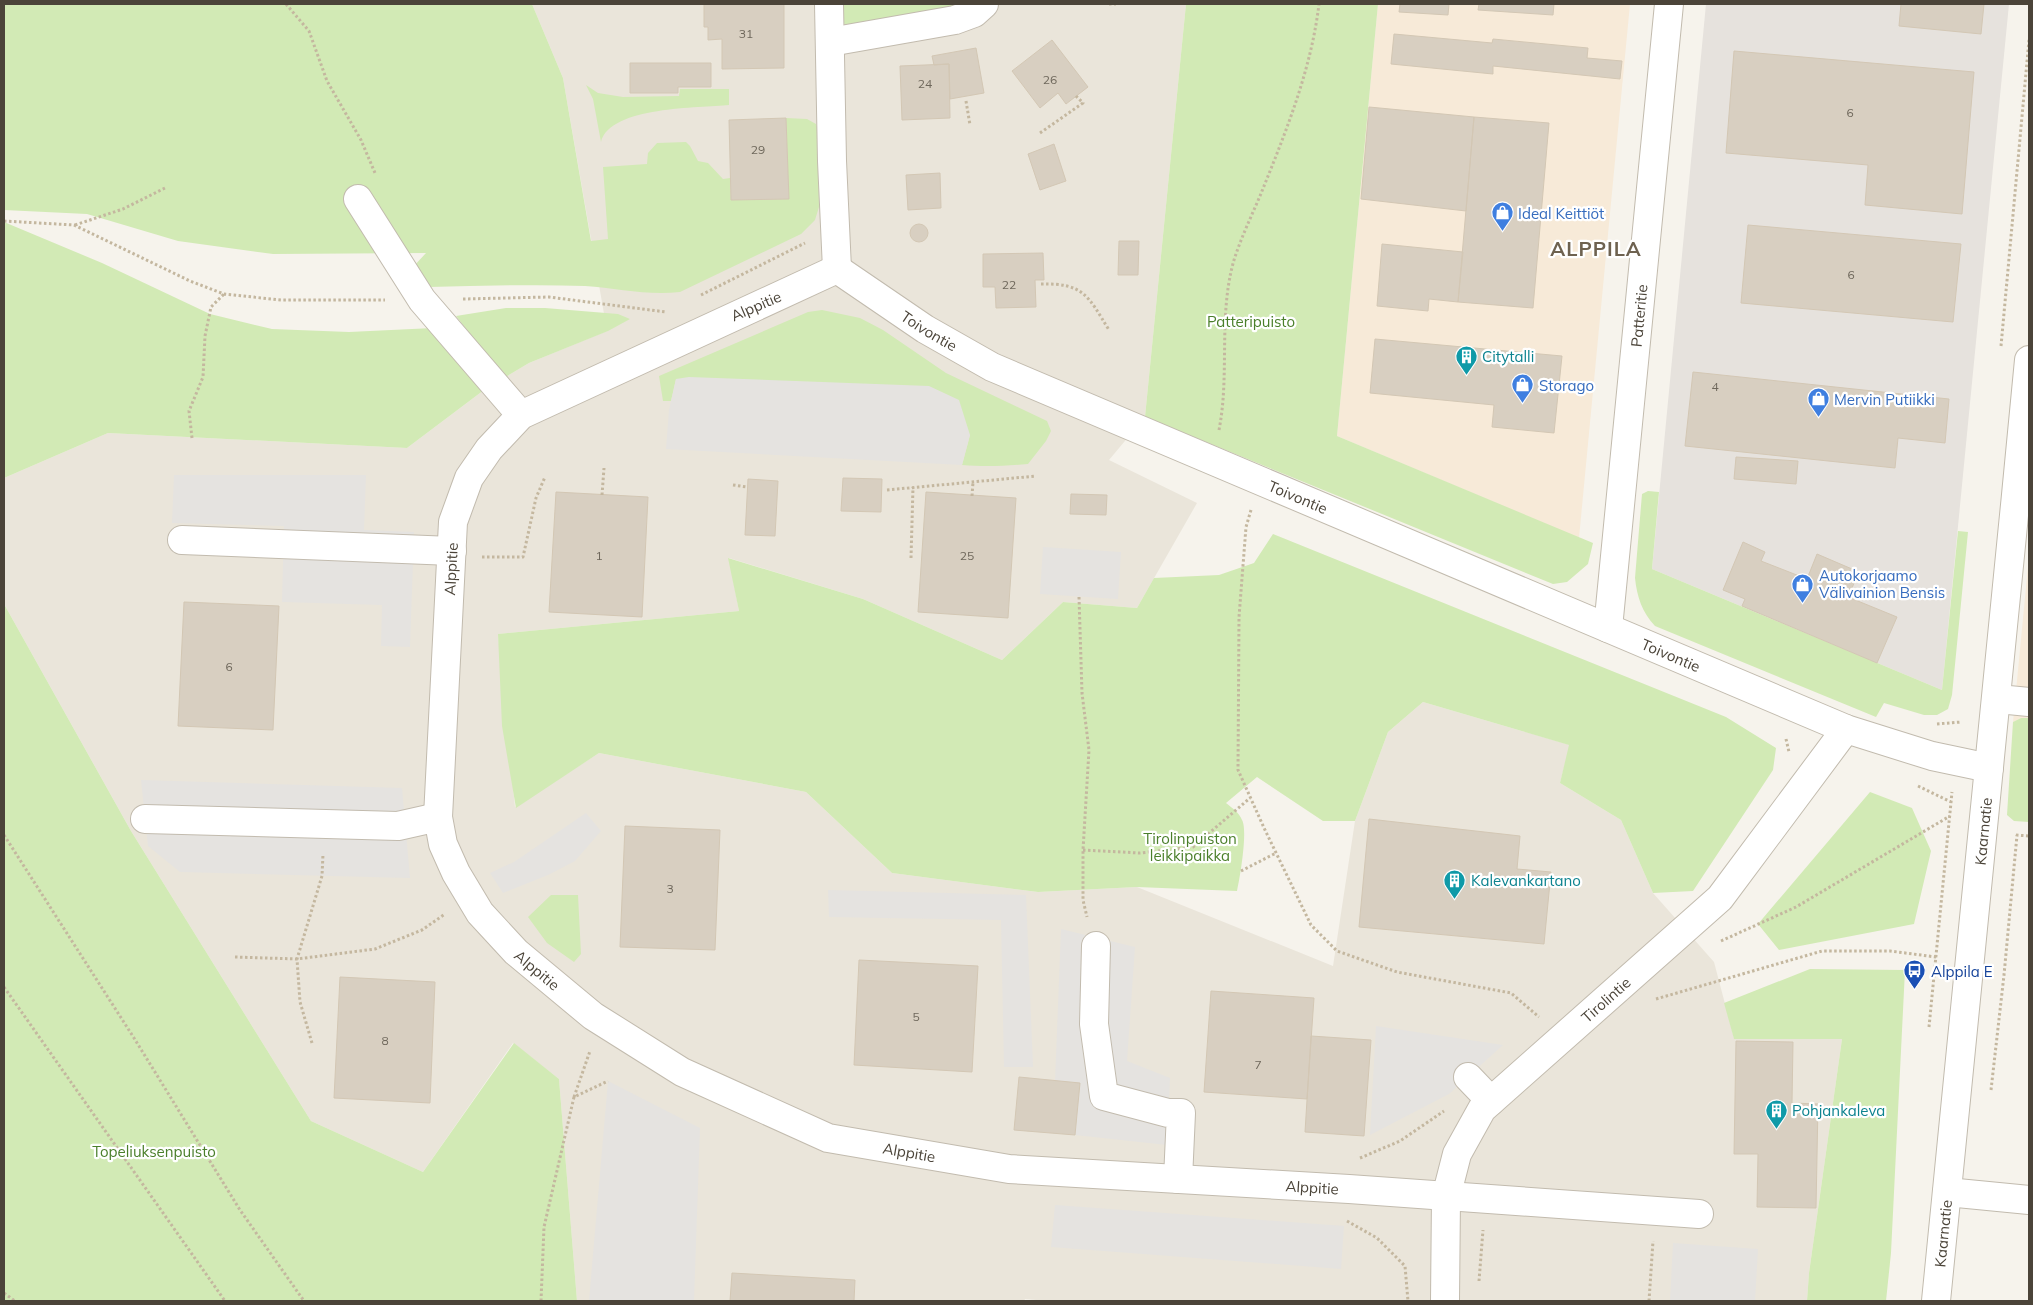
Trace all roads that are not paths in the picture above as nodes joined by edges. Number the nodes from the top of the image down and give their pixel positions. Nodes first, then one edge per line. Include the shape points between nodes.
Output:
1 (829, 4) edge
2 (984, 4) edge
3 (1668, 4) edge
4 (830, 42) junction
5 (358, 198) dead end
6 (837, 269) junction
7 (2029, 371) edge
8 (521, 415) junction
9 (182, 540) dead end
10 (2021, 546) edge
11 (452, 551) junction
12 (1608, 628) junction
13 (1998, 699) junction
14 (2029, 702) edge
15 (1846, 729) junction
16 (1989, 768) junction
17 (438, 817) junction
18 (145, 819) dead end
19 (1096, 946) road end
20 (1178, 1179) junction
21 (1947, 1192) junction
22 (1446, 1197) junction
23 (2029, 1200) edge
24 (1699, 1214) dead end
25 (1445, 1301) edge
26 (1936, 1301) edge

1 - 4 street
2 - 4 street via 974,13 956,20
3 - 12 street, Patteritie
4 - 6 street
5 - 8 street via 422,300
6 - 8 street, Alppitie
6 - 12 street, Toivontie via 925,329 992,367
7 - 10 street, Kaarnatie
8 - 11 street, Alppitie via 489,449 469,478 453,522
9 - 11 street
10 - 13 street, Kaarnatie
11 - 17 street, Alppitie
12 - 15 street, Toivontie
13 - 14 street
13 - 16 street, Kaarnatie
15 - 16 street, Toivontie via 1932,756
15 - 22 street, Tirolintie via 1720,898 1478,1088 1482,1109 1458,1154
16 - 21 street, Kaarnatie
17 - 18 street via 398,826
17 - 20 street, Alppitie via 443,844 456,873 480,913 516,952 593,1016 682,1072 828,1138 1008,1169
19 - 20 street via 1094,1024 1104,1096 1168,1113 1181,1113
20 - 22 street, Alppitie
21 - 23 street
21 - 26 street, Kaarnatie
22 - 24 street, Alppitie
22 - 25 street, Tirolintie

